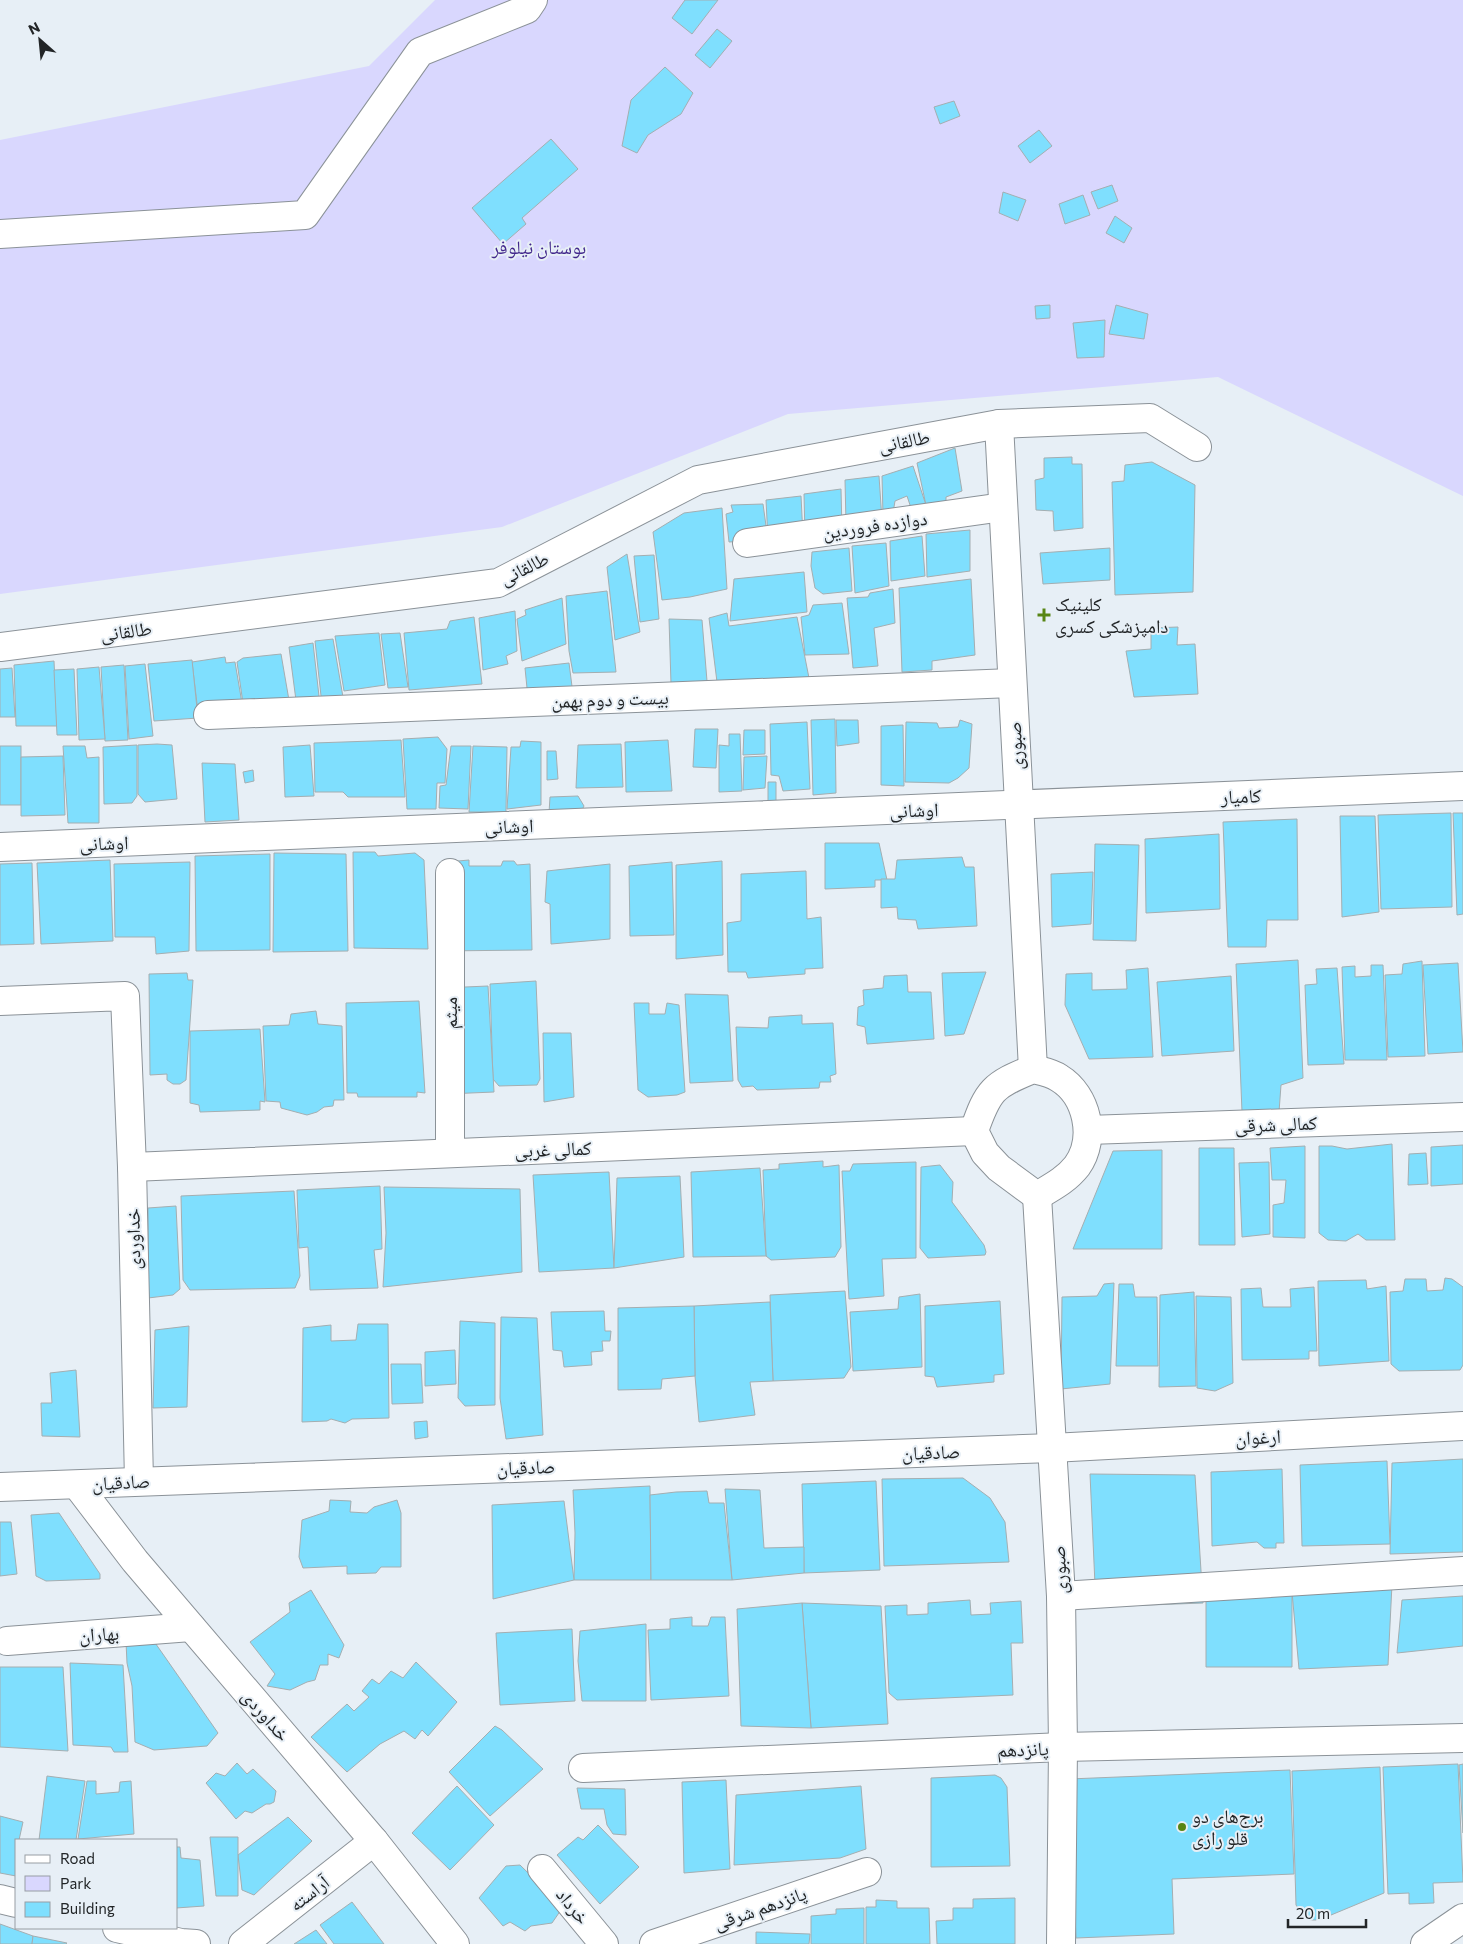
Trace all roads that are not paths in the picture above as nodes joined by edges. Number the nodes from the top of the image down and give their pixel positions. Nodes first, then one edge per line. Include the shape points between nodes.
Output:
1 (533, 0) edge
2 (0, 234) edge
3 (999, 424) junction
4 (1198, 447) dead end
5 (1003, 508) junction
6 (748, 543) dead end
7 (0, 647) edge
8 (1012, 683) junction
9 (208, 715) dead end
10 (1463, 786) edge
11 (1018, 806) junction
12 (0, 847) edge
13 (450, 873) dead end
14 (0, 1001) edge
15 (1033, 1069) junction
16 (1463, 1117) edge
17 (1088, 1130) junction
18 (974, 1131) junction
19 (450, 1154) junction
20 (132, 1167) junction
21 (1038, 1196) junction
22 (1463, 1426) edge
23 (1052, 1448) junction
24 (139, 1481) junction
25 (77, 1485) junction
26 (0, 1487) edge
27 (1463, 1571) edge
28 (1061, 1596) junction
29 (191, 1627) junction
30 (7, 1641) dead end
31 (1463, 1738) edge
32 (1063, 1747) junction
33 (583, 1768) dead end
34 (374, 1842) junction
35 (542, 1869) dead end
36 (866, 1872) dead end
37 (0, 1900) edge
38 (15, 1903) edge
39 (1463, 1918) edge
40 (127, 1929) edge
41 (147, 1931) edge
42 (196, 1944) edge
43 (243, 1944) edge
44 (455, 1944) edge
45 (604, 1944) edge
46 (654, 1944) edge
47 (1061, 1944) edge
48 (1425, 1944) edge

1 - 2 street via 527,10 420,52 305,215
3 - 4 street, طالقانی via 1150,418
3 - 5 street, صبوری
3 - 7 street, طالقانی via 698,480 498,583
5 - 6 street, دوازده فروردین
5 - 8 street, صبوری
8 - 9 street, بیست و دوم بهمن
8 - 11 street, صبوری
10 - 11 street, کامیار
11 - 12 street, اوشانی
11 - 15 street, صبوری
13 - 19 street, میثم
14 - 20 street, خداوردی via 125,996
15 - 17 street via 1058,1077 1074,1091 1084,1110
15 - 18 street via 997,1086 983,1104
16 - 17 street, کمالی شرقی
17 - 21 street via 1078,1165 1064,1180
18 - 19 street, کمالی غربی
18 - 21 street via 985,1153 999,1168
19 - 20 street, کمالی غربی
20 - 24 street, خداوردی
21 - 23 street, صبوری
22 - 23 street, ارغوان
23 - 24 street, صادقیان
23 - 28 street, صبوری
24 - 25 street, صادقیان
25 - 26 street, صادقیان
25 - 29 street, خداوردی
27 - 28 street
28 - 32 street, صبوری
29 - 30 street, بهاران
29 - 34 street, خداوردی
31 - 32 street, پانزدهم
32 - 33 street, پانزدهم
32 - 47 street, صبوری
34 - 43 street, آراسته
34 - 44 street, خداوردی
35 - 45 street, خرداد
36 - 46 street, پانزدهم شرقی
37 - 38 street
39 - 48 street
40 - 41 street
41 - 42 street via 181,1943

